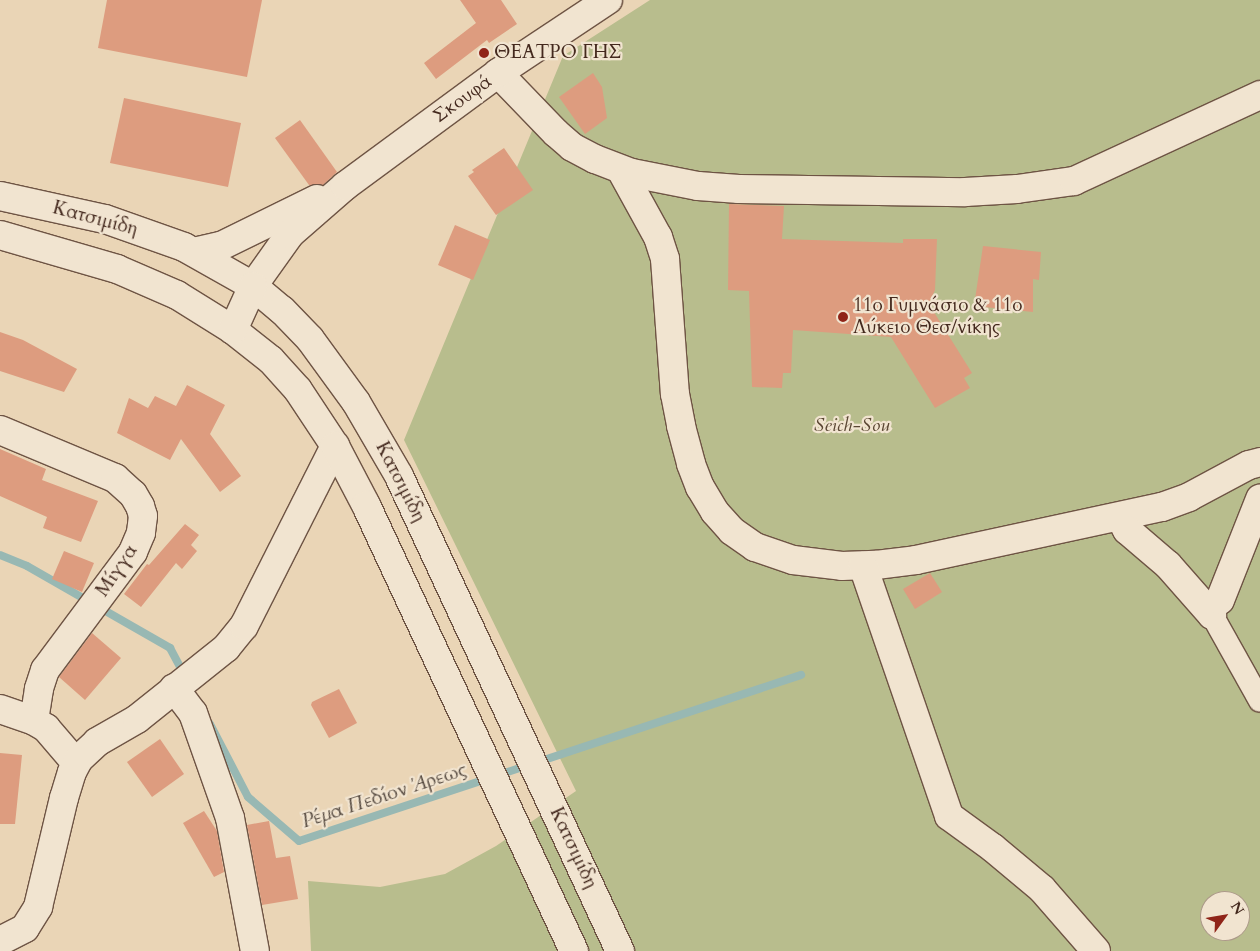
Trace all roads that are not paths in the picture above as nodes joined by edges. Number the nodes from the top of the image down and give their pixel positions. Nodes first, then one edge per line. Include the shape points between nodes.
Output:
1 (608, 0) edge
2 (498, 73) junction
3 (1260, 95) edge
4 (621, 170) junction
5 (345, 186) junction
6 (0, 196) edge
7 (0, 235) edge
8 (194, 252) junction
9 (253, 286) junction
10 (233, 330) junction
11 (0, 430) edge
12 (335, 446) junction
13 (1260, 462) edge
14 (1260, 499) edge
15 (1120, 517) junction
16 (863, 566) junction
17 (1212, 615) junction
18 (183, 681) junction
19 (1260, 701) edge
20 (0, 709) edge
21 (34, 721) junction
22 (76, 764) junction
23 (9, 933) edge
24 (255, 951) edge
25 (574, 951) edge
26 (620, 951) edge
27 (1096, 951) edge

1 - 2 street, Σκουφά
2 - 4 street via 572,147
2 - 5 street, Σκουφά
3 - 4 street via 1074,181 1017,189 955,192 739,189 698,186
4 - 16 street via 664,253 672,367 681,426 691,464 708,502 732,531 764,552 810,563
5 - 8 street, Σκουφά via 221,246
5 - 9 street, Σκουφά via 290,234
6 - 8 street, Κατσιμίδη via 106,219 159,236
7 - 10 street, Κατσιμίδη via 79,256 147,281
8 - 9 street, Κατσιμίδη
9 - 10 street, Σκουφά
9 - 26 street, Κατσιμίδη via 310,339 379,439 417,513
10 - 12 street, Κατσιμίδη via 286,376
11 - 21 street, Μίγγα via 106,473 133,494 142,510 142,528 133,552 45,670
12 - 18 street via 244,626 226,648
12 - 25 street, Κατσιμίδη via 389,551
13 - 15 street via 1189,497
14 - 17 street via 1220,600 1211,608
15 - 16 street via 924,559
15 - 17 street via 1127,530 1175,572
16 - 27 street via 949,816 1042,889
17 - 19 street
18 - 22 street via 137,719 97,742 82,754
18 - 24 street via 230,818
20 - 21 street
21 - 22 street via 51,732
22 - 23 street via 57,822 38,907

